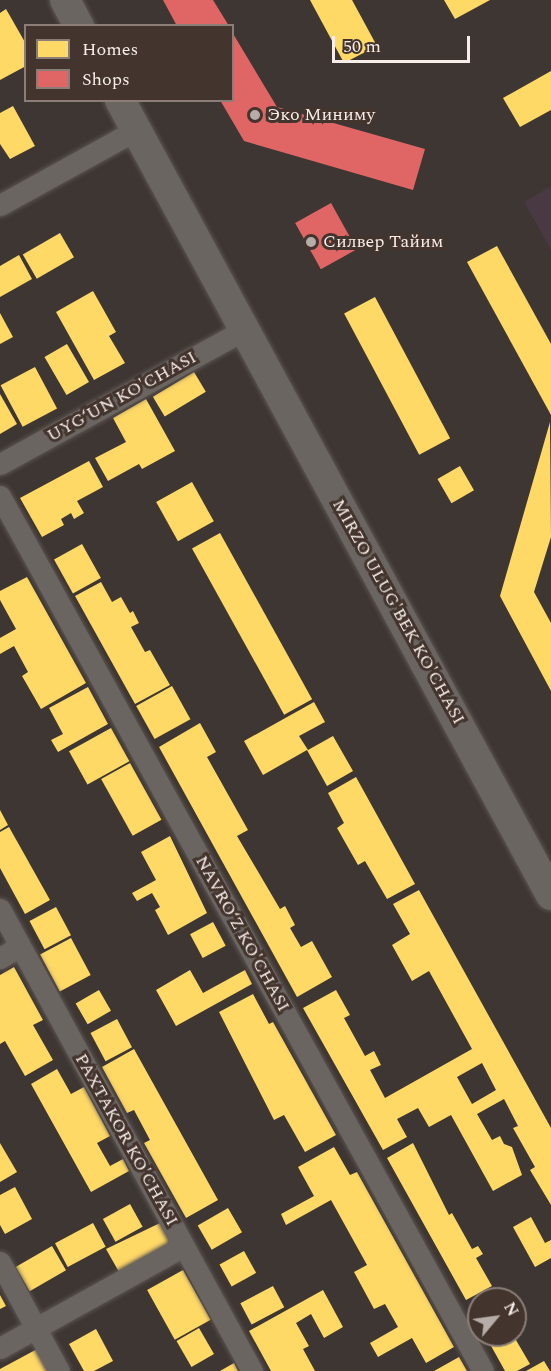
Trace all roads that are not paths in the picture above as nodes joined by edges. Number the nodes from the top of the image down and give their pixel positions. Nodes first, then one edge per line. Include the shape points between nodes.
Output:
1 (65, 0) edge
2 (78, 24) edge
3 (121, 102) edge
4 (136, 130) junction
5 (0, 205) edge
6 (244, 330) junction
7 (0, 464) edge
8 (0, 496) edge
9 (551, 894) edge
10 (0, 909) edge
11 (20, 946) junction
12 (0, 957) edge
13 (184, 1246) junction
14 (0, 1262) edge
15 (35, 1328) junction
16 (0, 1348) edge
17 (59, 1371) edge
18 (252, 1371) edge
19 (483, 1371) edge

1 - 2 main road
3 - 4 main road, MIRZO ULUG'BEK KO'CHASI
4 - 5 street
4 - 6 main road, MIRZO ULUG'BEK KO'CHASI
6 - 7 street, UYG‘UN KO'CHASI
6 - 9 main road, MIRZO ULUG'BEK KO'CHASI
8 - 19 street, NAVRO‘Z KO'CHASI
10 - 11 street, PAXTAKOR KO'CHASI
11 - 12 street
11 - 13 street, PAXTAKOR KO'CHASI
13 - 15 street
13 - 18 street, PAXTAKOR KO'CHASI
14 - 15 street
15 - 16 street
15 - 17 street

